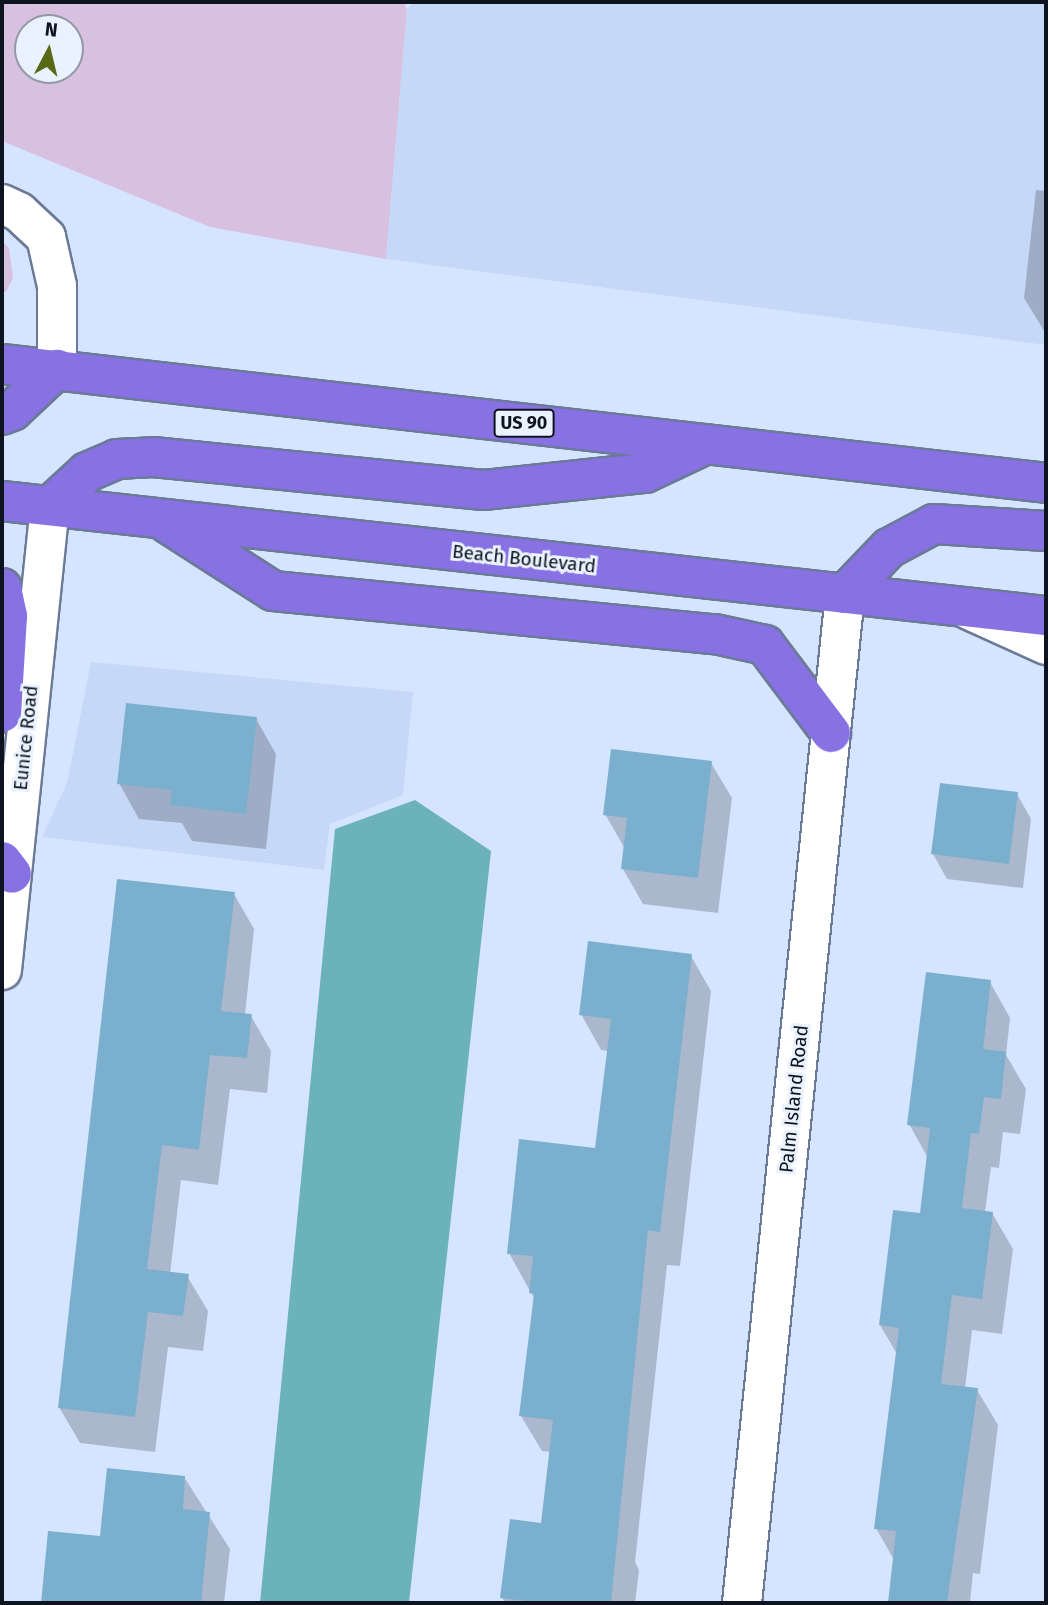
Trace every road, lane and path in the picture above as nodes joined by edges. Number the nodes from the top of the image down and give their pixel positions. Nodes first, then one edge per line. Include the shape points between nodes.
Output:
1 (2, 204) edge
2 (2, 364) edge
3 (57, 369) junction
4 (2, 415) edge
5 (707, 444) junction
6 (1046, 483) edge
7 (2, 501) edge
8 (50, 506) junction
9 (160, 518) junction
10 (1046, 531) edge
11 (2, 588) edge
12 (845, 594) junction
13 (964, 607) junction
14 (1046, 616) edge
15 (1046, 645) edge
16 (2, 713) edge
17 (831, 733) junction
18 (7, 867) edge
19 (2, 970) edge
20 (742, 1603) edge

1 - 3 street via 19,212 46,237 57,286
2 - 3 highway, US 90
3 - 4 highway
3 - 5 highway, US 90
5 - 6 highway, US 90
5 - 8 highway via 645,473 577,484 483,490 153,457 117,459 87,472
7 - 8 highway, Beach Boulevard
8 - 9 highway, Beach Boulevard
8 - 18 street, Eunice Road
9 - 12 highway, Beach Boulevard
9 - 17 highway via 273,592 715,634 765,645
10 - 12 highway via 934,524 889,548
11 - 16 highway via 8,616
12 - 13 highway, Beach Boulevard
12 - 17 street, Palm Island Road
13 - 14 highway, Beach Boulevard
13 - 15 street
17 - 20 street, Palm Island Road
18 - 19 street, Eunice Road

